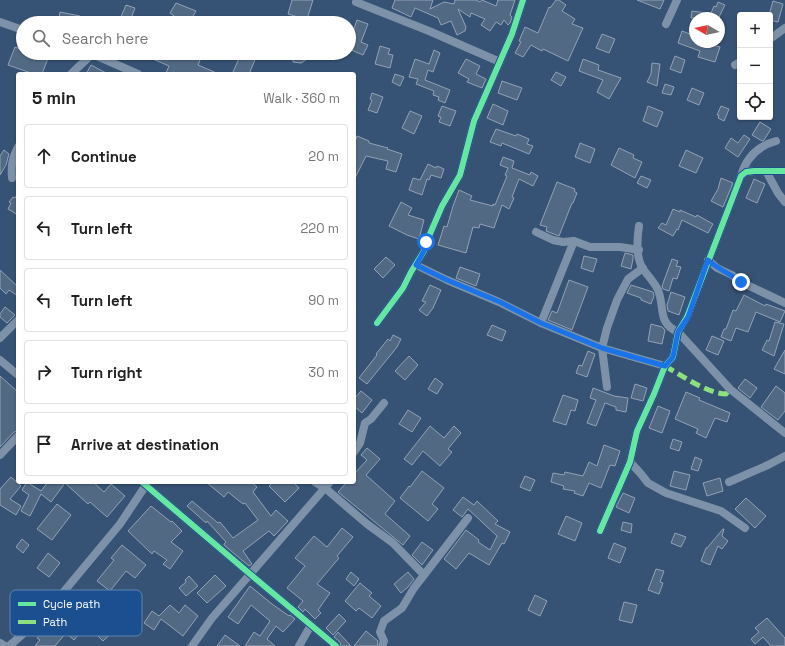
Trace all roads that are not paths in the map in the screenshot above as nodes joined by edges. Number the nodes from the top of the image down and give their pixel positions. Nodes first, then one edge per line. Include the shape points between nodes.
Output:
1 (523, 0) edge
2 (677, 0) edge
3 (356, 2) dead end
4 (0, 22) edge
5 (666, 24) dead end
6 (16, 28) edge
7 (785, 28) edge
8 (773, 37) edge
9 (84, 60) edge
10 (107, 60) edge
11 (500, 62) junction
12 (73, 72) edge
13 (134, 72) edge
14 (776, 141) dead end
15 (16, 151) edge
16 (766, 171) junction
17 (785, 172) edge
18 (741, 176) junction
19 (12, 178) dead end
20 (785, 202) edge
21 (639, 226) dead end
22 (536, 232) dead end
23 (574, 241) junction
24 (639, 250) junction
25 (708, 260) junction
26 (416, 265) junction
27 (643, 268) junction
28 (785, 303) edge
29 (16, 322) edge
30 (377, 323) dead end
31 (541, 323) junction
32 (678, 332) junction
33 (0, 338) edge
34 (602, 348) junction
35 (0, 360) edge
36 (665, 366) junction
37 (16, 373) edge
38 (607, 387) dead end
39 (384, 403) dead end
40 (785, 433) edge
41 (16, 438) edge
42 (356, 449) edge
43 (0, 455) edge
44 (785, 456) edge
45 (630, 462) junction
46 (729, 482) dead end
47 (145, 484) edge
48 (147, 484) edge
49 (328, 485) edge
50 (468, 518) dead end
51 (745, 528) dead end
52 (600, 531) dead end
53 (250, 574) junction
54 (424, 575) junction
55 (65, 590) edge
56 (311, 625) junction
57 (21, 636) edge
58 (0, 643) edge
59 (5, 646) edge
60 (9, 646) edge
61 (192, 646) edge
62 (299, 646) edge
63 (336, 646) edge
64 (382, 646) edge

1 - 11 street
2 - 5 street
3 - 11 street
4 - 6 street
7 - 8 street
9 - 12 street
10 - 13 street
11 - 26 street via 474,121 460,175 442,206
14 - 18 street via 756,151 748,159
15 - 19 street via 11,165
16 - 17 street
16 - 18 street via 746,172
16 - 20 street
18 - 25 street
21 - 24 street
22 - 23 street via 553,240
23 - 24 street via 590,247
23 - 31 street
24 - 27 street
25 - 28 street via 741,282
25 - 32 street via 688,317
26 - 30 street via 404,288
26 - 31 street
27 - 32 street via 658,290 665,322 672,330
27 - 34 street via 628,279 617,300
29 - 33 street
31 - 34 street
32 - 36 street via 673,357
32 - 40 street via 730,389
34 - 36 street
34 - 38 street
35 - 37 street
36 - 45 street via 637,431
39 - 42 street via 364,425
41 - 43 street
44 - 46 street
45 - 51 street via 648,483 666,493 721,511
45 - 52 street
47 - 55 street via 120,524
48 - 53 street
49 - 53 street
49 - 54 street via 367,524 393,543
50 - 54 street
53 - 56 street
53 - 61 street
54 - 64 street via 402,608 384,621 380,632 384,641
56 - 62 street
56 - 63 street
57 - 60 street
58 - 59 street

